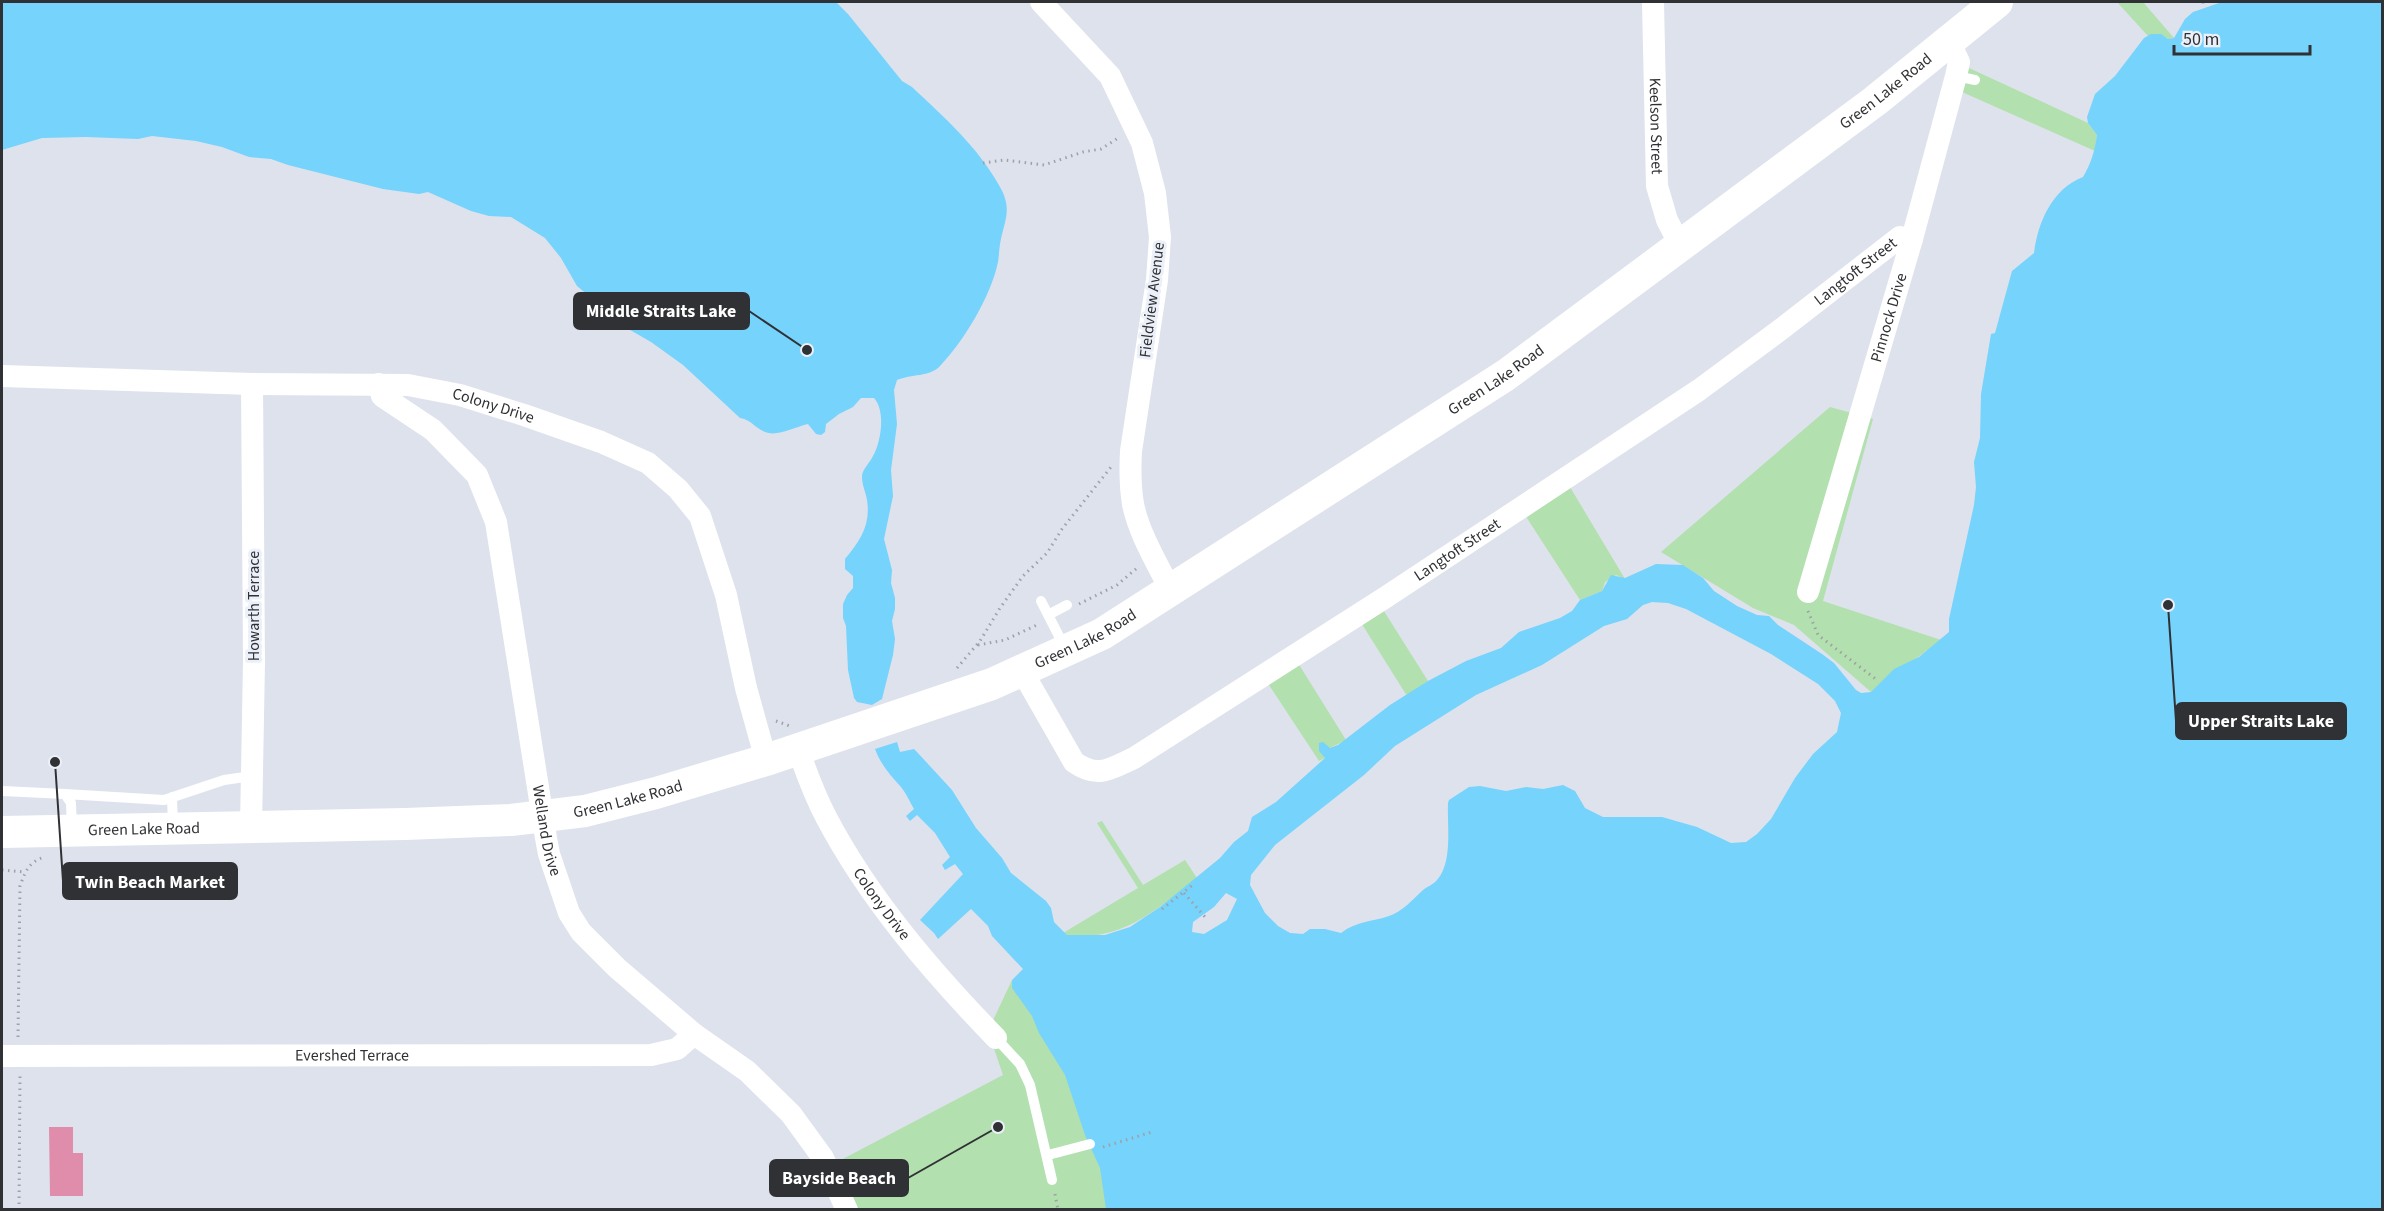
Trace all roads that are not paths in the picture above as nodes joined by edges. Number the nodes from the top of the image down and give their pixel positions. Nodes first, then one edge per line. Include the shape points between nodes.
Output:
1 (1041, 2) edge
2 (1653, 2) edge
3 (1997, 2) edge
4 (1949, 41) junction
5 (1912, 239) junction
6 (1681, 247) junction
7 (2, 376) edge
8 (252, 384) junction
9 (379, 384) junction
10 (1171, 591) junction
11 (1808, 592) road end
12 (1041, 602) dead end
13 (1067, 605) dead end
14 (1048, 615) junction
15 (1066, 651) junction
16 (1022, 671) junction
17 (799, 739) junction
18 (766, 760) junction
19 (252, 776) junction
20 (2, 791) edge
21 (65, 794) junction
22 (172, 797) junction
23 (543, 816) junction
24 (251, 827) junction
25 (173, 829) junction
26 (73, 831) junction
27 (2, 832) edge
28 (694, 1034) junction
29 (996, 1038) joint
30 (10, 1056) edge
31 (1095, 1146) road end
32 (1048, 1155) junction
33 (1052, 1180) dead end
34 (847, 1209) edge

1 - 10 street, Fieldview Avenue via 1110,76 1142,142 1155,193 1160,237 1157,280 1130,475 1133,505 1145,540
2 - 6 street, Keelson Street via 1657,186 1666,220
3 - 4 street, Green Lake Road
4 - 5 street, Pinnock Drive via 1966,78
4 - 6 street, Green Lake Road
5 - 11 street, Pinnock Drive
5 - 16 street, Langtoft Street via 1899,237 1699,390 1134,758 1095,772 1074,762
6 - 10 street, Green Lake Road via 1506,375
7 - 8 street, Colony Drive
8 - 9 street, Colony Drive
8 - 19 street, Howarth Terrace
9 - 18 street, Colony Drive via 460,395 590,438 648,463 678,489 700,516 726,595
9 - 23 street, Welland Drive via 382,396 433,430 477,475 496,522
10 - 15 street, Green Lake Road via 1102,634
12 - 14 lane
13 - 14 lane
14 - 15 lane
15 - 16 street, Green Lake Road
16 - 17 street, Green Lake Road via 952,698
17 - 18 street, Green Lake Road
17 - 29 street, Colony Drive via 825,815 848,856 915,948
18 - 23 street, Green Lake Road via 657,793 585,811
19 - 22 lane via 224,780
19 - 24 street, Howarth Terrace
20 - 21 lane
21 - 22 lane via 164,800
21 - 26 lane via 71,803
22 - 25 lane
23 - 24 street, Green Lake Road via 417,824
23 - 28 street, Welland Drive via 549,854 561,891 581,932
24 - 25 street, Green Lake Road
25 - 26 street, Green Lake Road
26 - 27 street, Green Lake Road
28 - 30 street, Evershed Terrace via 677,1048 651,1055
28 - 34 street, Welland Drive via 747,1071 791,1114 824,1158
29 - 32 lane via 1020,1064 1030,1085
31 - 32 lane
32 - 33 lane

